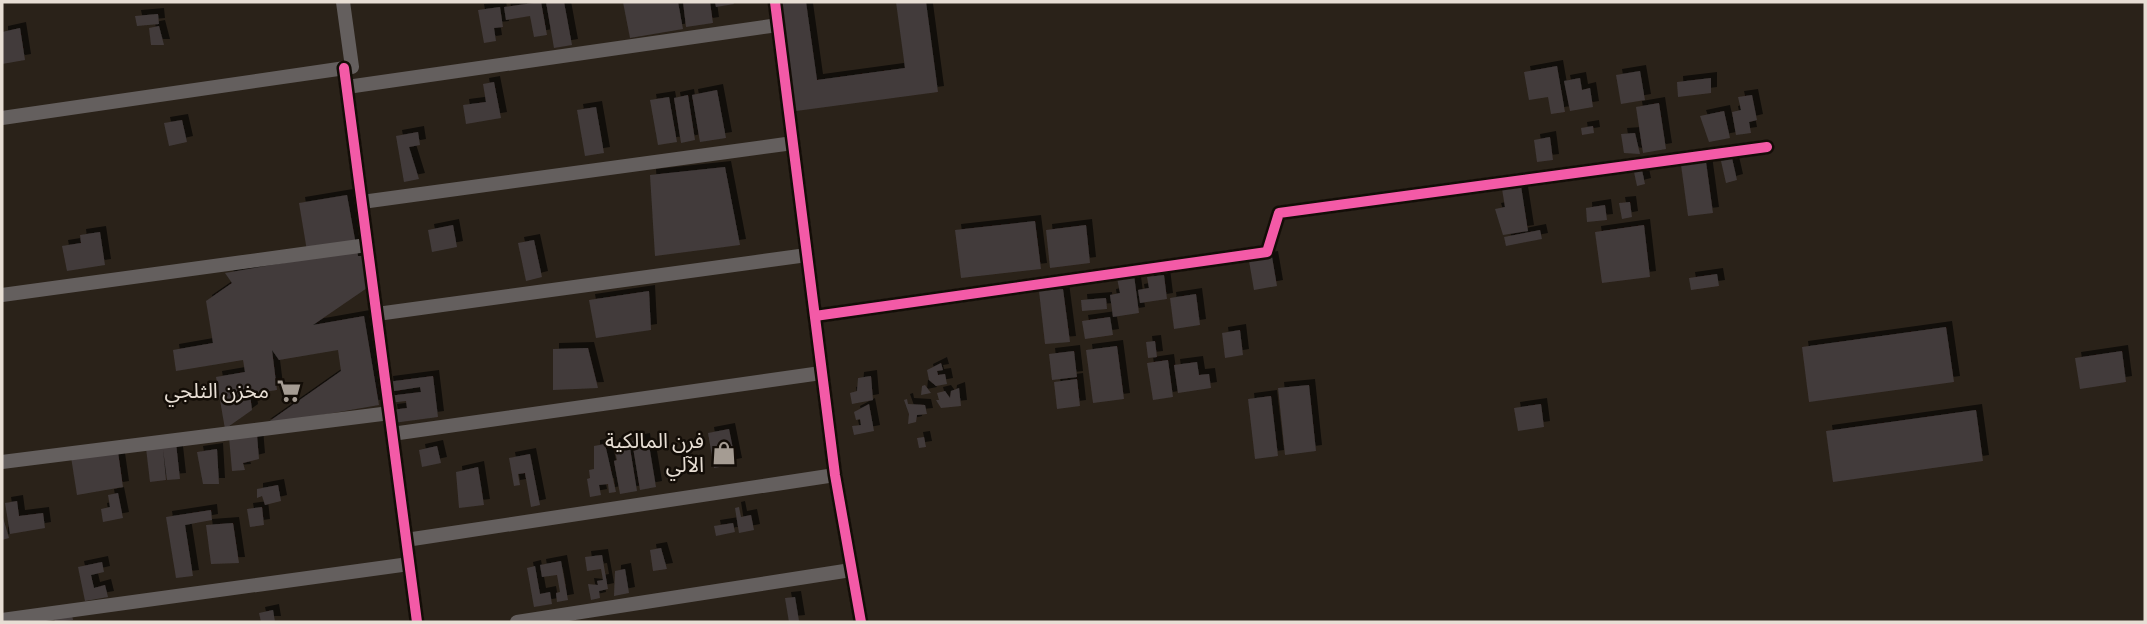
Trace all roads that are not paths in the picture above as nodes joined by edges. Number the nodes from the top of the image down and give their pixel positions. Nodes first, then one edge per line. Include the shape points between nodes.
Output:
1 (343, 2) edge
2 (775, 2) edge
3 (778, 25) junction
4 (344, 68) junction
5 (347, 87) junction
6 (2, 118) edge
7 (793, 142) junction
8 (1767, 147) dead end
9 (362, 202) junction
10 (368, 245) junction
11 (807, 255) junction
12 (2, 295) edge
13 (377, 314) junction
14 (815, 316) junction
15 (821, 373) junction
16 (390, 414) junction
17 (392, 434) junction
18 (2, 462) edge
19 (835, 475) junction
20 (406, 540) junction
21 (410, 564) junction
22 (850, 570) junction
23 (2, 620) edge
24 (417, 622) edge
25 (517, 622) edge
26 (861, 622) edge

1 - 4 street via 352,67
2 - 3 street
3 - 5 street
3 - 7 street
4 - 5 street
4 - 6 street
5 - 9 street
7 - 9 street
7 - 11 street
8 - 14 street via 1279,213 1267,252
9 - 10 street
10 - 12 street
10 - 13 street
11 - 13 street
11 - 14 street
13 - 16 street
14 - 15 street
15 - 17 street
15 - 19 street
16 - 17 street
16 - 18 street
17 - 20 street
19 - 20 street
19 - 22 street
20 - 21 street
21 - 23 street
21 - 24 street
22 - 25 street
22 - 26 street

